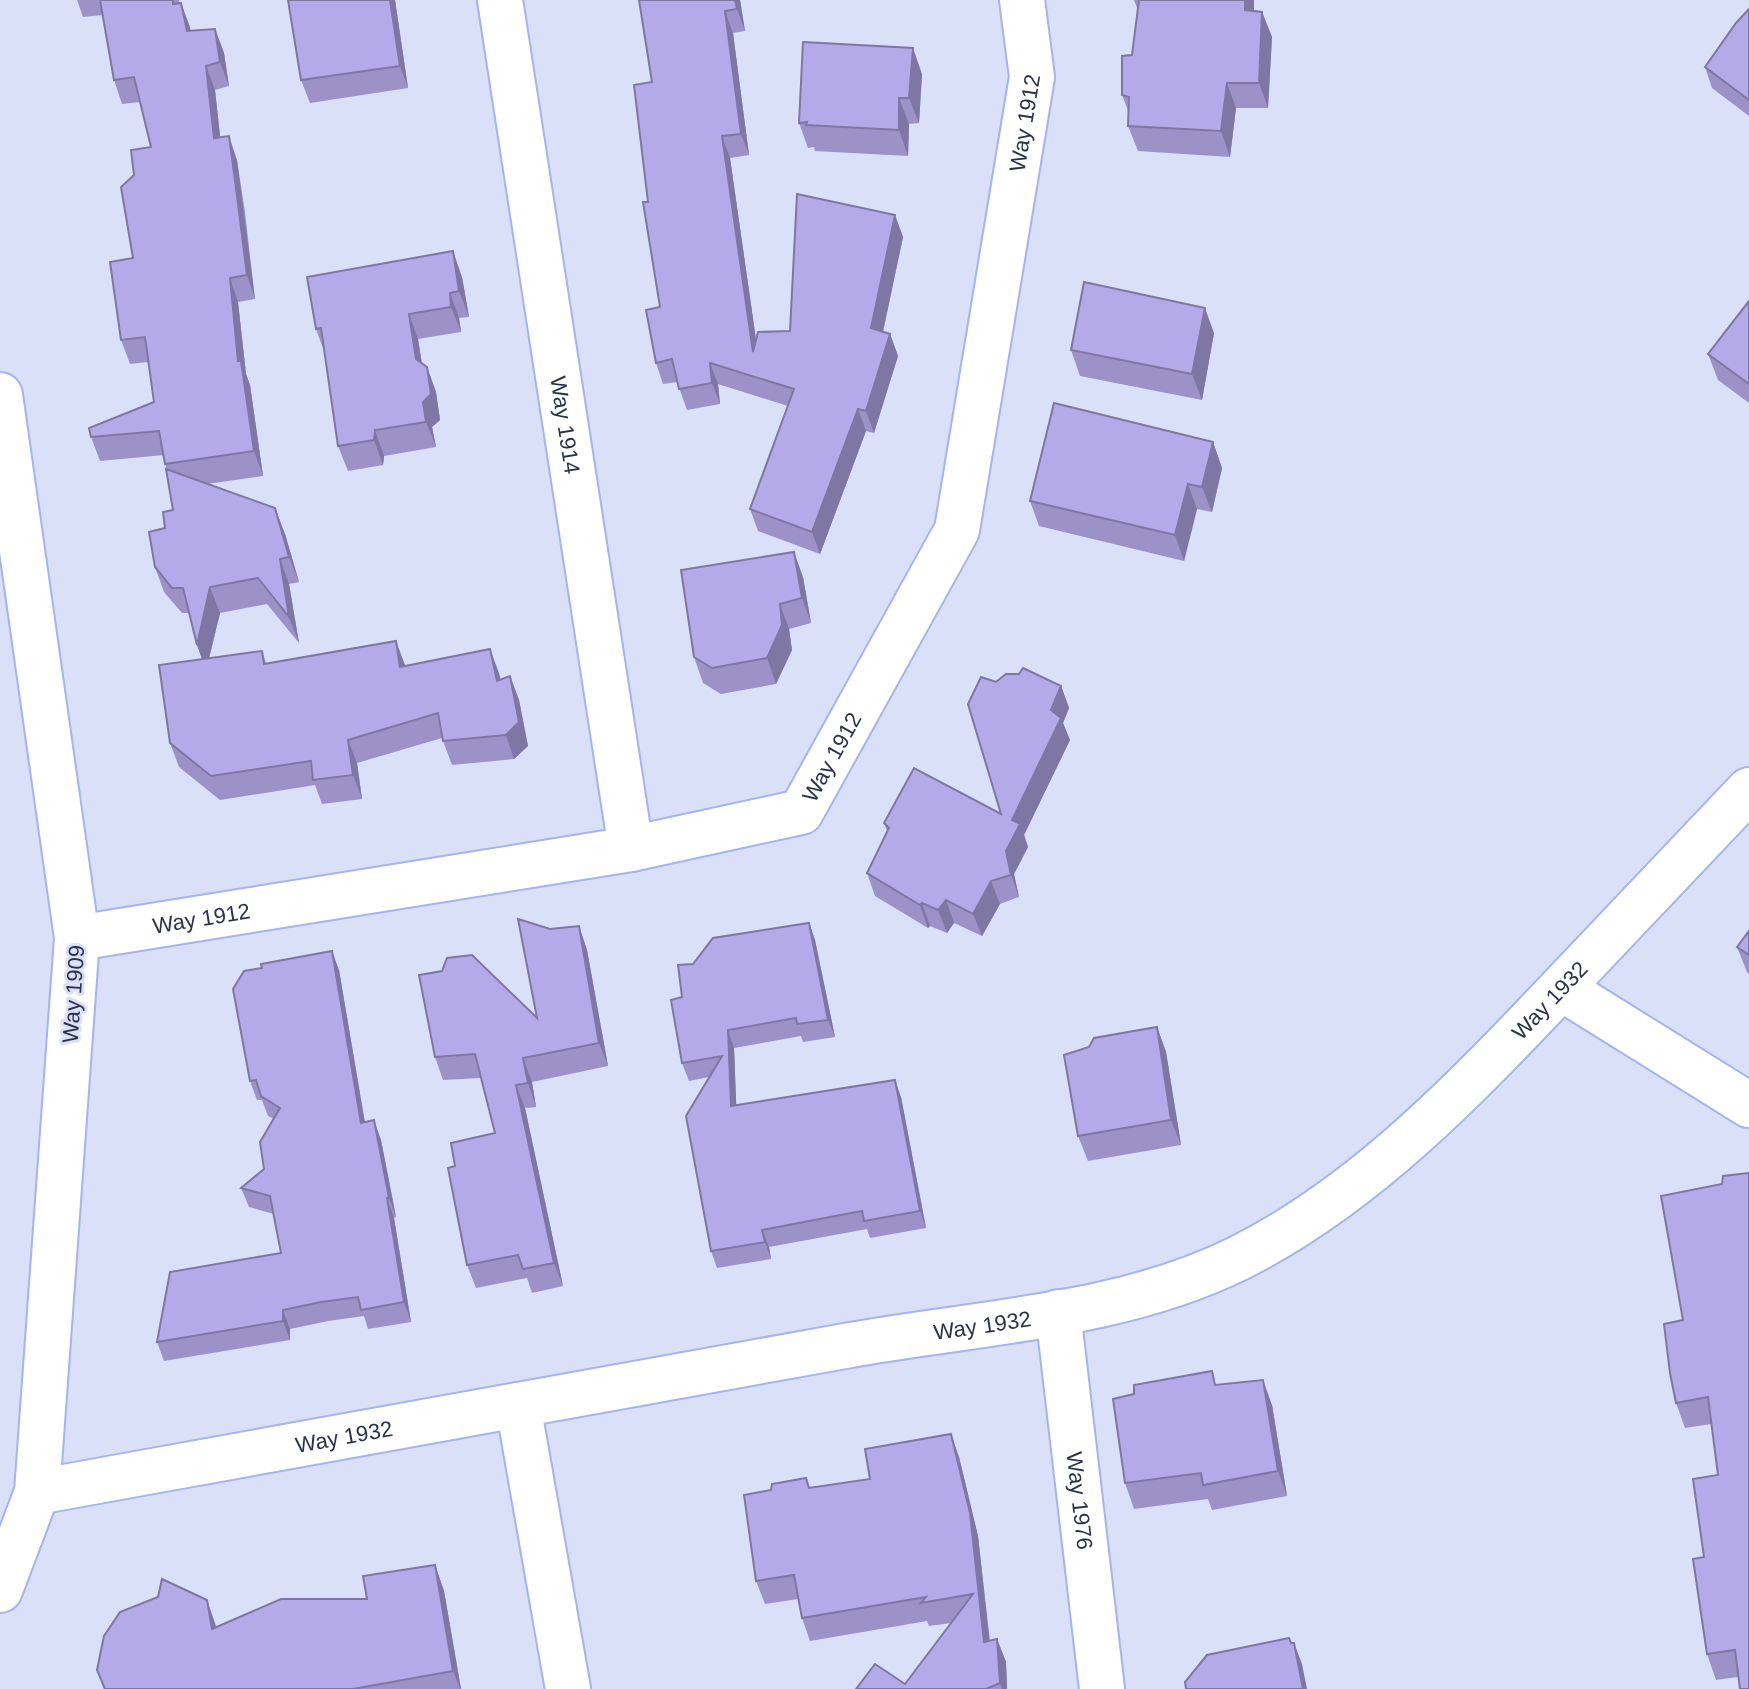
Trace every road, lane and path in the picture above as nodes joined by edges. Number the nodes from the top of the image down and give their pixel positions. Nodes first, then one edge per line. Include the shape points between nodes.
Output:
1 (500, 0) edge
2 (1022, 0) edge
3 (0, 395) edge
4 (1749, 790) edge
5 (631, 849) junction
6 (77, 938) junction
7 (1561, 988) junction
8 (1749, 1105) edge
9 (1058, 1312) junction
10 (518, 1405) junction
11 (37, 1492) junction
12 (4, 1566) edge
13 (568, 1689) edge
14 (1102, 1689) edge

1 - 5 street, Way 1914
2 - 5 street, Way 1912 via 1032,77 957,530 801,812
3 - 6 street, Way 1909
4 - 7 street, Way 1932
5 - 6 street, Way 1912
6 - 11 street, Way 1909
7 - 8 street
7 - 9 street, Way 1932 via 1485,1068 1319,1211 1238,1259 1150,1292
9 - 10 street, Way 1932
9 - 14 street, Way 1976
10 - 11 street, Way 1932
10 - 13 street
11 - 12 street, Way 1909

